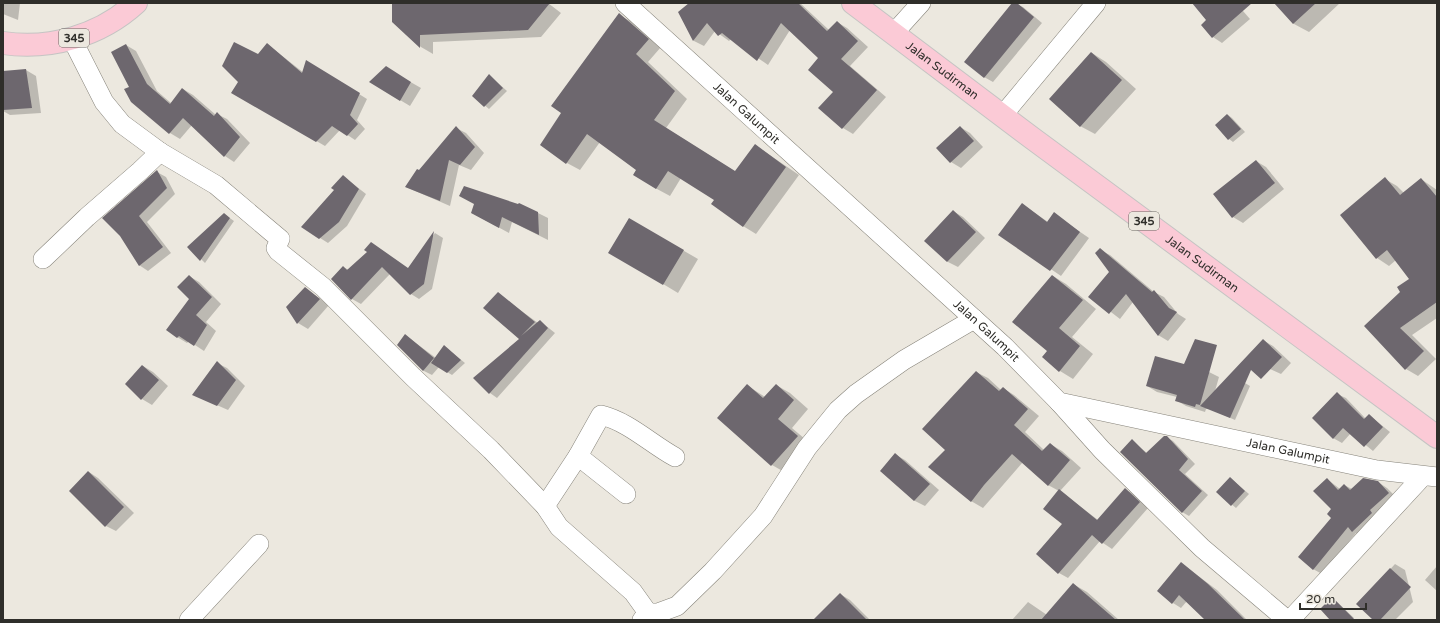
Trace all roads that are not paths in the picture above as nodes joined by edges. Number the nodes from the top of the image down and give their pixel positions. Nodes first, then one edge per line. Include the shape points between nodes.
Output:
1 (136, 3) edge
2 (625, 3) edge
3 (853, 3) edge
4 (921, 3) edge
5 (1096, 3) edge
6 (894, 34) junction
7 (72, 39) junction
8 (3, 44) edge
9 (1002, 116) junction
10 (160, 152) junction
11 (43, 259) dead end
12 (974, 319) junction
13 (1059, 402) junction
14 (1437, 437) edge
15 (578, 456) junction
16 (675, 457) dead end
17 (1430, 476) edge
18 (626, 494) dead end
19 (545, 506) junction
20 (259, 544) dead end
21 (645, 617) edge
22 (189, 620) edge
23 (1289, 620) edge

1 - 7 main road, 345 via 109,23
2 - 12 street, Jalan Galumpit
3 - 6 main road, Jalan Sudirman / 345
4 - 6 street
5 - 9 street
6 - 9 main road, Jalan Sudirman / 345
7 - 8 main road, 345 via 29,46
7 - 10 street via 104,102 122,124
9 - 14 main road, Jalan Sudirman / 345
10 - 11 street via 87,216
10 - 19 street via 216,186 280,239 276,248 278,251 323,287
12 - 13 street, Jalan Galumpit
12 - 21 street via 904,360 838,410 807,448 763,516 714,571 677,606
13 - 17 street, Jalan Galumpit via 1377,470
13 - 23 street via 1102,450 1202,548
15 - 16 street via 602,415 635,431
15 - 18 street
15 - 19 street
17 - 23 street
19 - 21 street via 559,527 633,592
20 - 22 street

